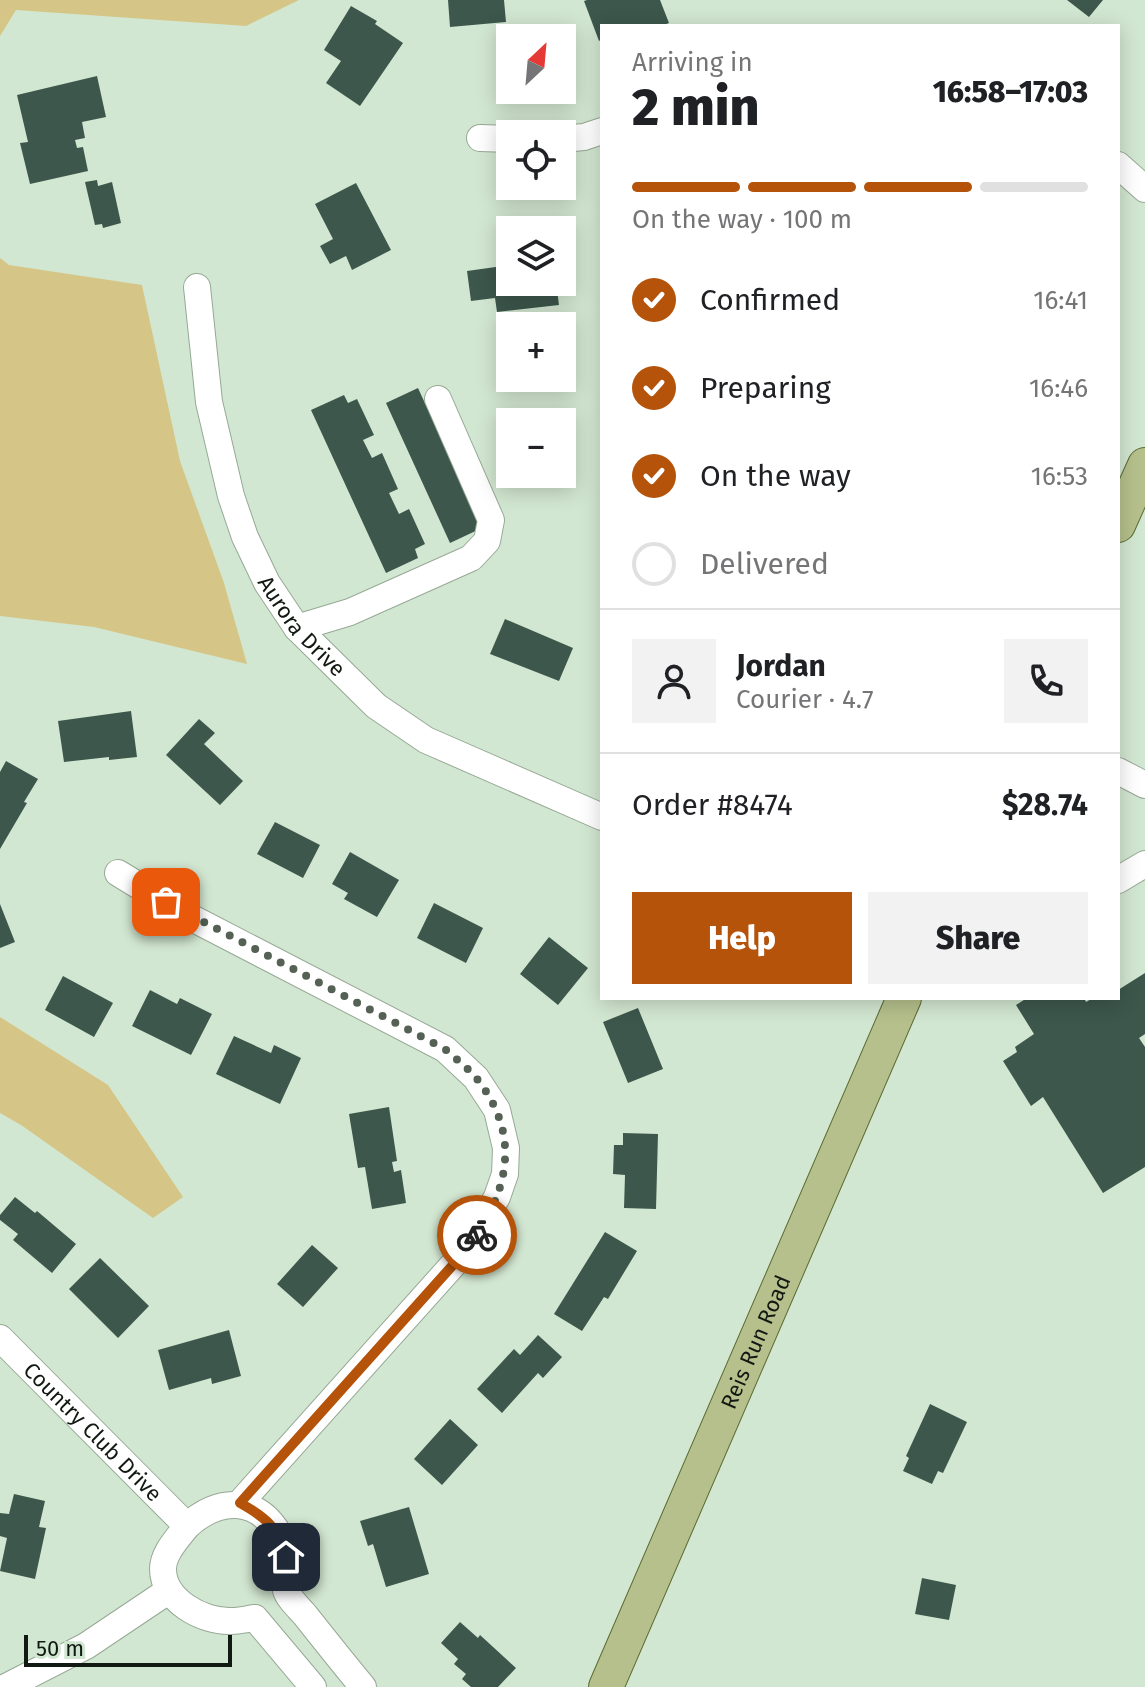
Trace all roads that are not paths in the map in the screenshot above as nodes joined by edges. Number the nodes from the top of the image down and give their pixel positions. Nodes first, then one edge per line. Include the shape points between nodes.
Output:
1 (600, 132) edge
2 (480, 138) dead end
3 (576, 138) edge
4 (496, 139) edge
5 (1120, 167) edge
6 (1145, 189) edge
7 (197, 287) dead end
8 (438, 399) dead end
9 (1145, 465) edge
10 (1120, 521) edge
11 (297, 628) junction
12 (1120, 772) edge
13 (1145, 785) edge
14 (600, 816) edge
15 (1145, 864) edge
16 (118, 873) dead end
17 (1120, 879) edge
18 (903, 1000) edge
19 (0, 1338) edge
20 (240, 1503) junction
21 (187, 1526) junction
22 (168, 1591) junction
23 (286, 1591) junction
24 (255, 1618) junction
25 (6, 1687) edge
26 (313, 1687) edge
27 (363, 1687) edge
28 (606, 1687) edge

1 - 3 street
2 - 4 street
5 - 6 street
7 - 11 street, Aurora Drive via 209,402 231,496 267,583
8 - 11 street via 491,520 487,541 471,558 350,612
9 - 10 main road
11 - 14 street, Aurora Drive via 376,706 426,740
12 - 13 street
15 - 17 street
16 - 20 street via 190,917 445,1049 476,1078 497,1110 506,1148 497,1197 469,1247
18 - 28 main road, Reis Run Road
19 - 21 street, Country Club Drive
20 - 21 street via 202,1512
20 - 23 street via 261,1515 280,1536
21 - 22 street via 163,1567
22 - 24 street via 203,1615 228,1622
22 - 25 street via 86,1646
23 - 24 street
23 - 27 street
24 - 26 street

